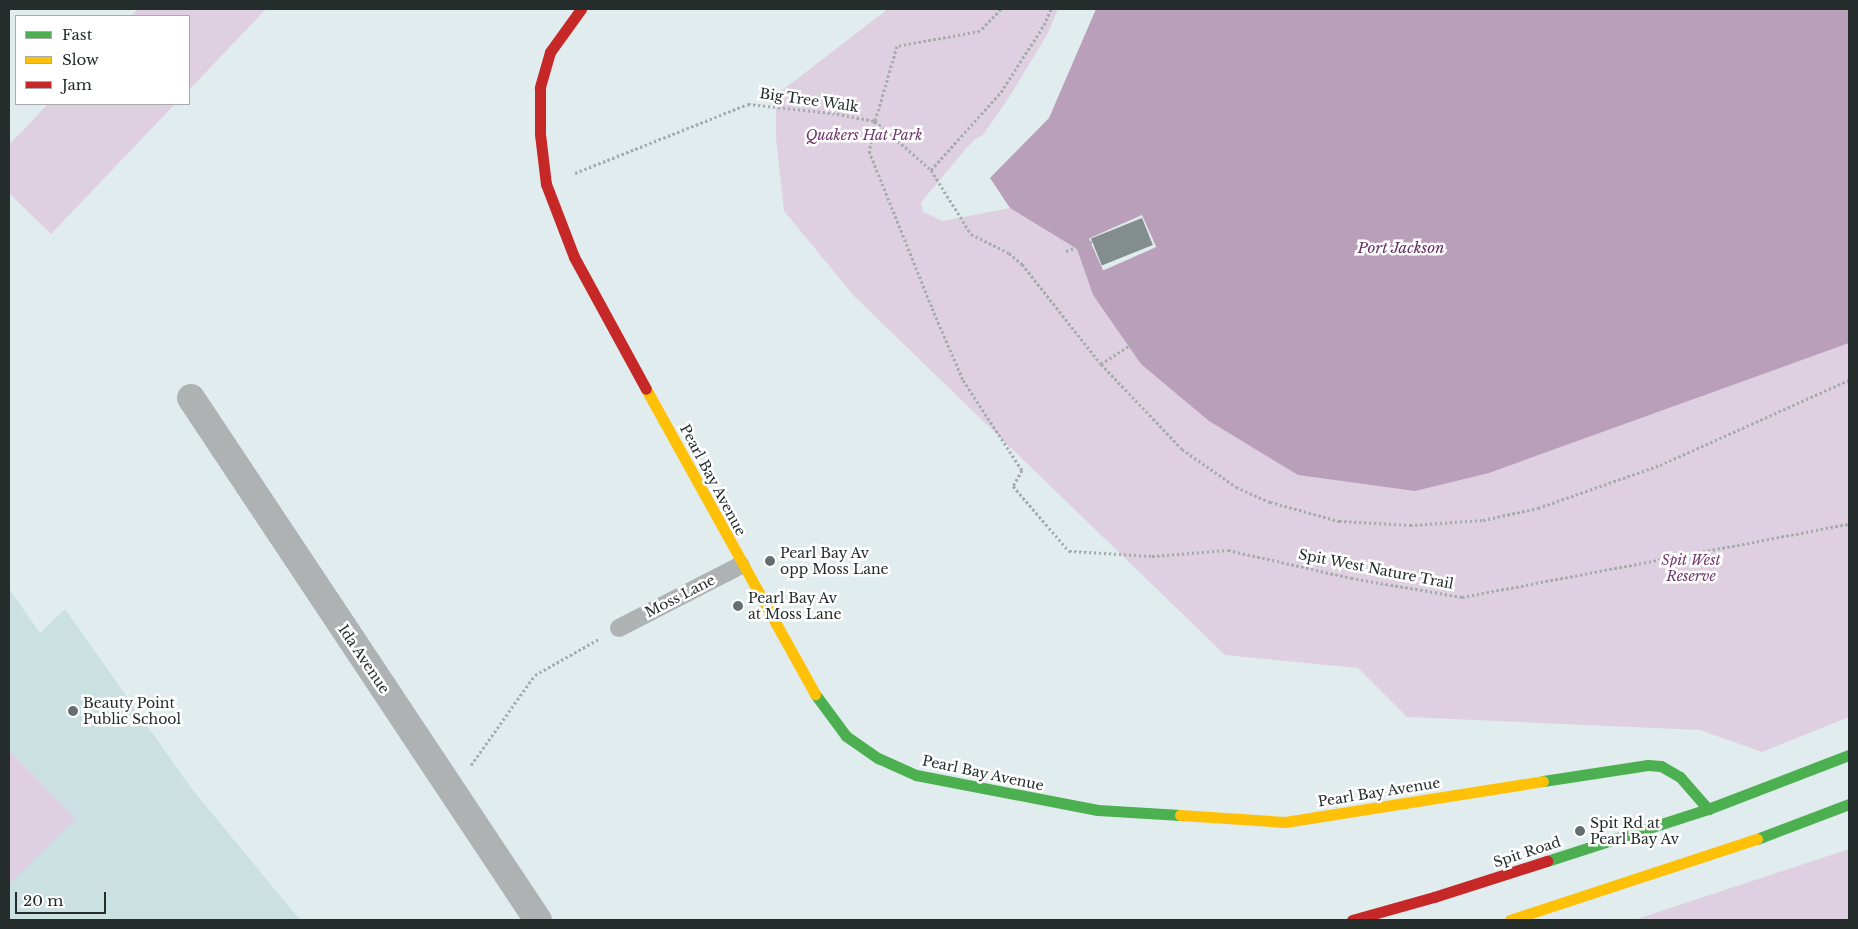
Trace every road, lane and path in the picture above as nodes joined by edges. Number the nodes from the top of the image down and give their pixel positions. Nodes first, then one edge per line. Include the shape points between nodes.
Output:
1 (580, 9) edge
2 (1001, 9) edge
3 (1051, 9) edge
4 (875, 121) junction
5 (931, 170) junction
6 (546, 184) junction
7 (1092, 241) dead end
8 (1066, 251) dead end
9 (1136, 341) dead end
10 (1101, 364) junction
11 (1849, 380) edge
12 (191, 398) dead end
13 (1849, 524) edge
14 (742, 565) junction
15 (619, 628) joint
16 (1849, 755) edge
17 (452, 791) junction
18 (1849, 804) edge
19 (1708, 809) junction
20 (538, 920) edge
21 (1352, 920) edge
22 (1510, 920) edge

1 - 6 main road, Pearl Bay Avenue via 550,52 540,88 540,134
2 - 4 path via 980,31 897,46
3 - 5 path via 1001,92
4 - 5 path, Big Tree Walk
4 - 6 path, Big Tree Walk via 748,104
4 - 13 path, Spit West Nature Trail via 870,151 962,380 1022,470 1013,486 1069,551 1152,556 1228,550 1351,578 1462,597
5 - 10 path, Big Tree Walk via 971,234 1009,253 1022,264
6 - 14 main road, Pearl Bay Avenue via 574,257
7 - 8 path
9 - 10 path
10 - 11 path, Big Tree Walk via 1182,449 1236,487 1270,502 1338,521 1410,525 1483,520 1538,508 1660,465
12 - 17 street, Ida Avenue
14 - 15 lane, Moss Lane
14 - 19 main road, Pearl Bay Avenue via 823,708 846,736 878,758 916,776 1098,810 1286,822 1648,765 1661,766 1680,777
15 - 17 path via 536,675
16 - 19 main road, Spit Road
17 - 20 street, Ida Avenue
18 - 22 main road via 1784,830
19 - 21 main road, Spit Road

